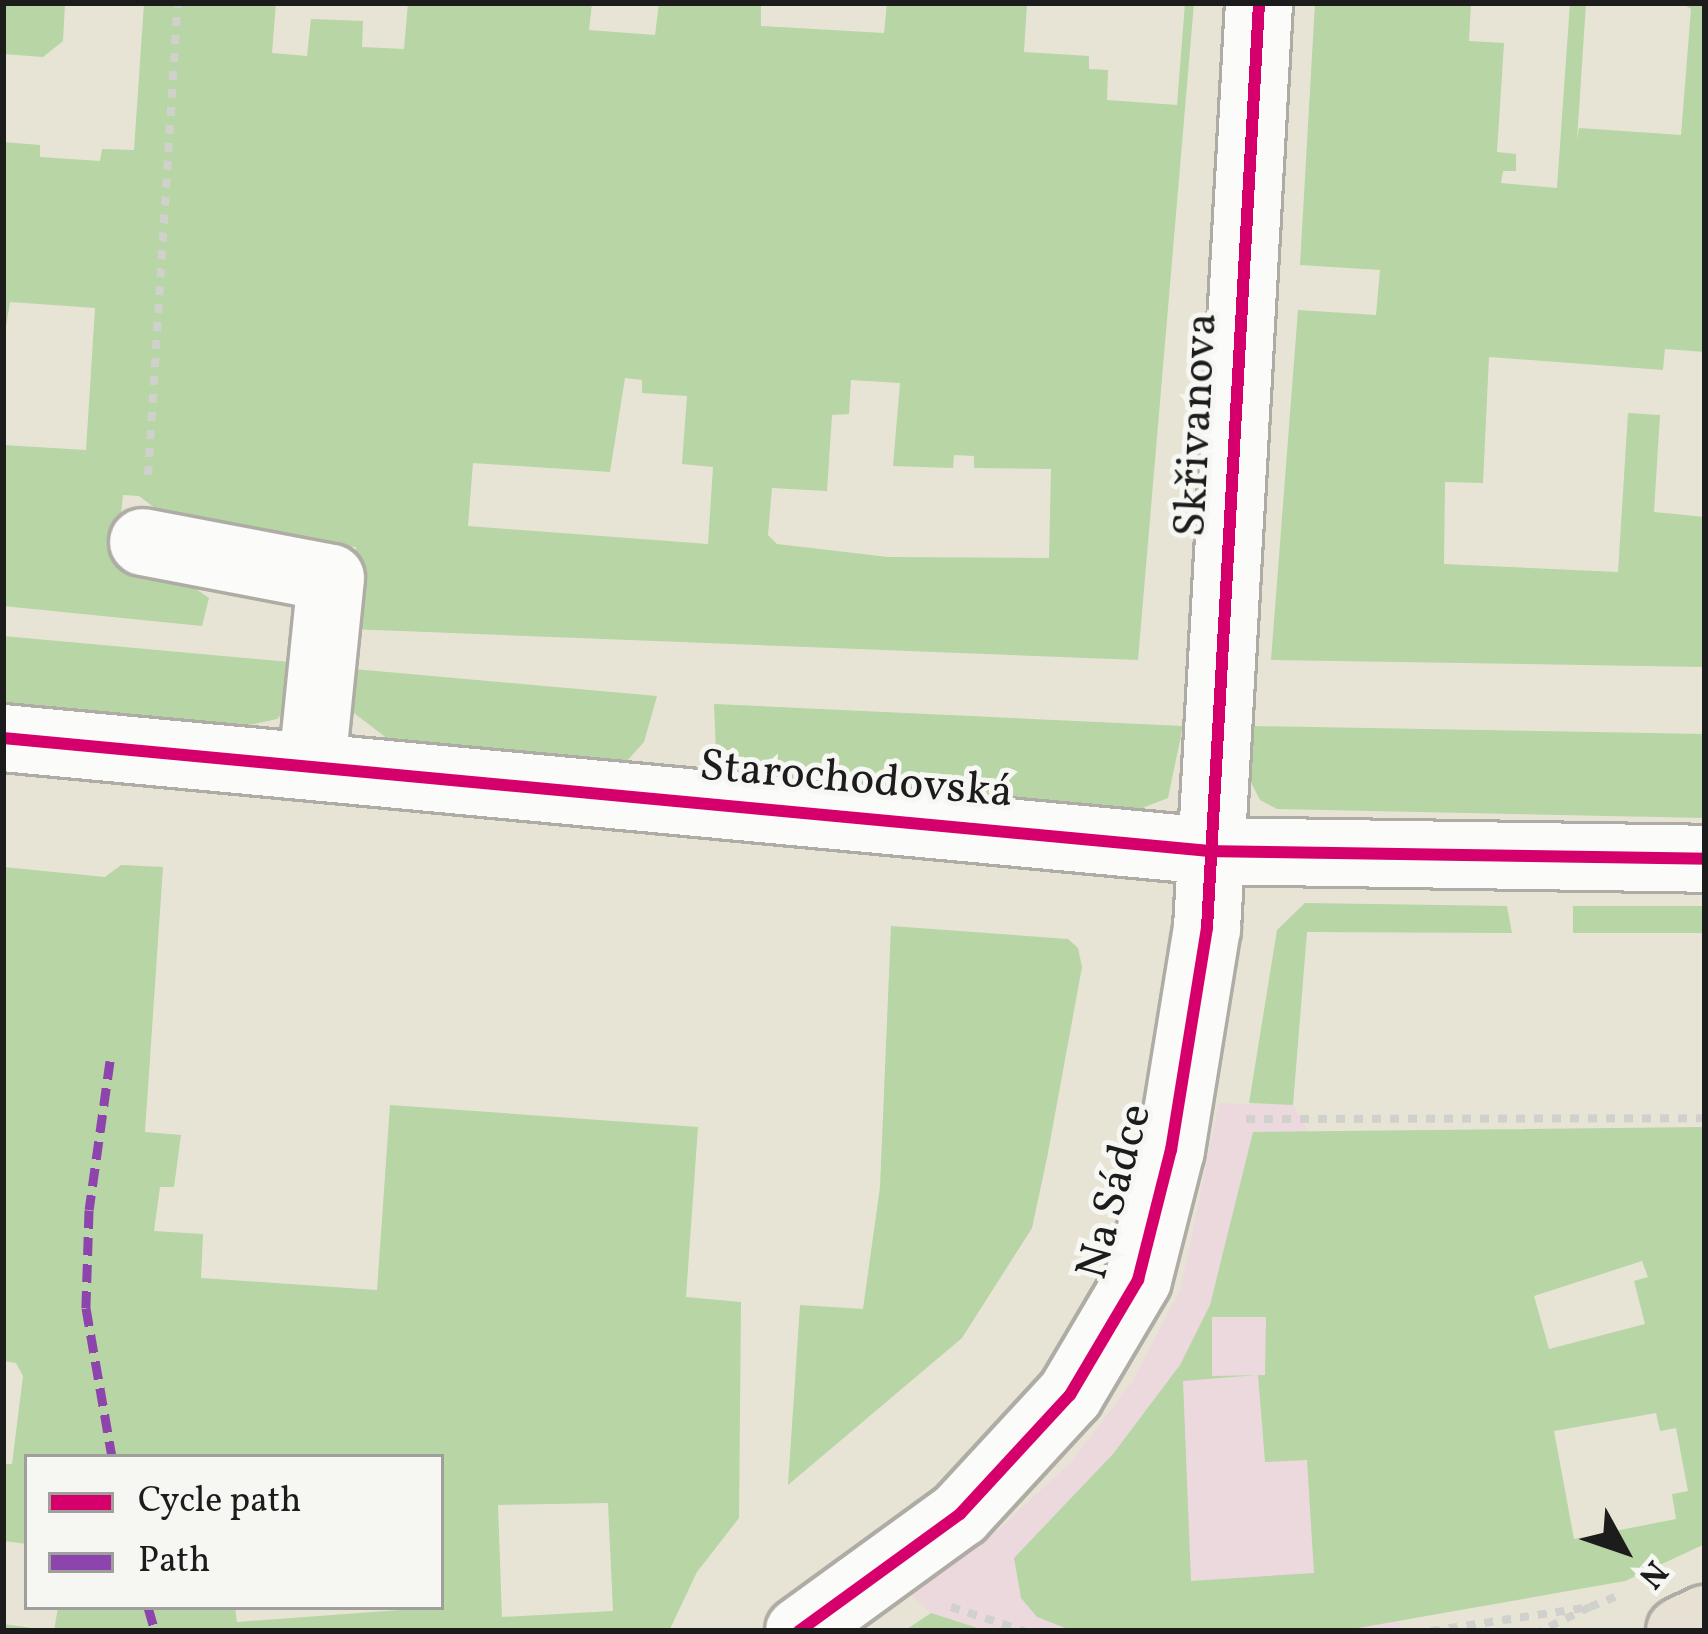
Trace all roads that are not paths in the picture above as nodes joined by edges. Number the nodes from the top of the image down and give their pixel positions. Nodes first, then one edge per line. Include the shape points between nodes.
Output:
1 (1259, 3) edge
2 (143, 542) road end
3 (3, 738) edge
4 (312, 765) junction
5 (1210, 851) junction
6 (1705, 859) edge
7 (1705, 1619) edge
8 (799, 1631) edge
9 (1680, 1631) edge

1 - 5 street, Skřivanova
2 - 4 street via 332,578
3 - 4 street, Starochodovská
4 - 5 street, Starochodovská
5 - 6 street, Starochodovská
5 - 8 street, Na Sádce via 1207,928 1172,1150 1138,1280 1070,1395 960,1514
7 - 9 main road

